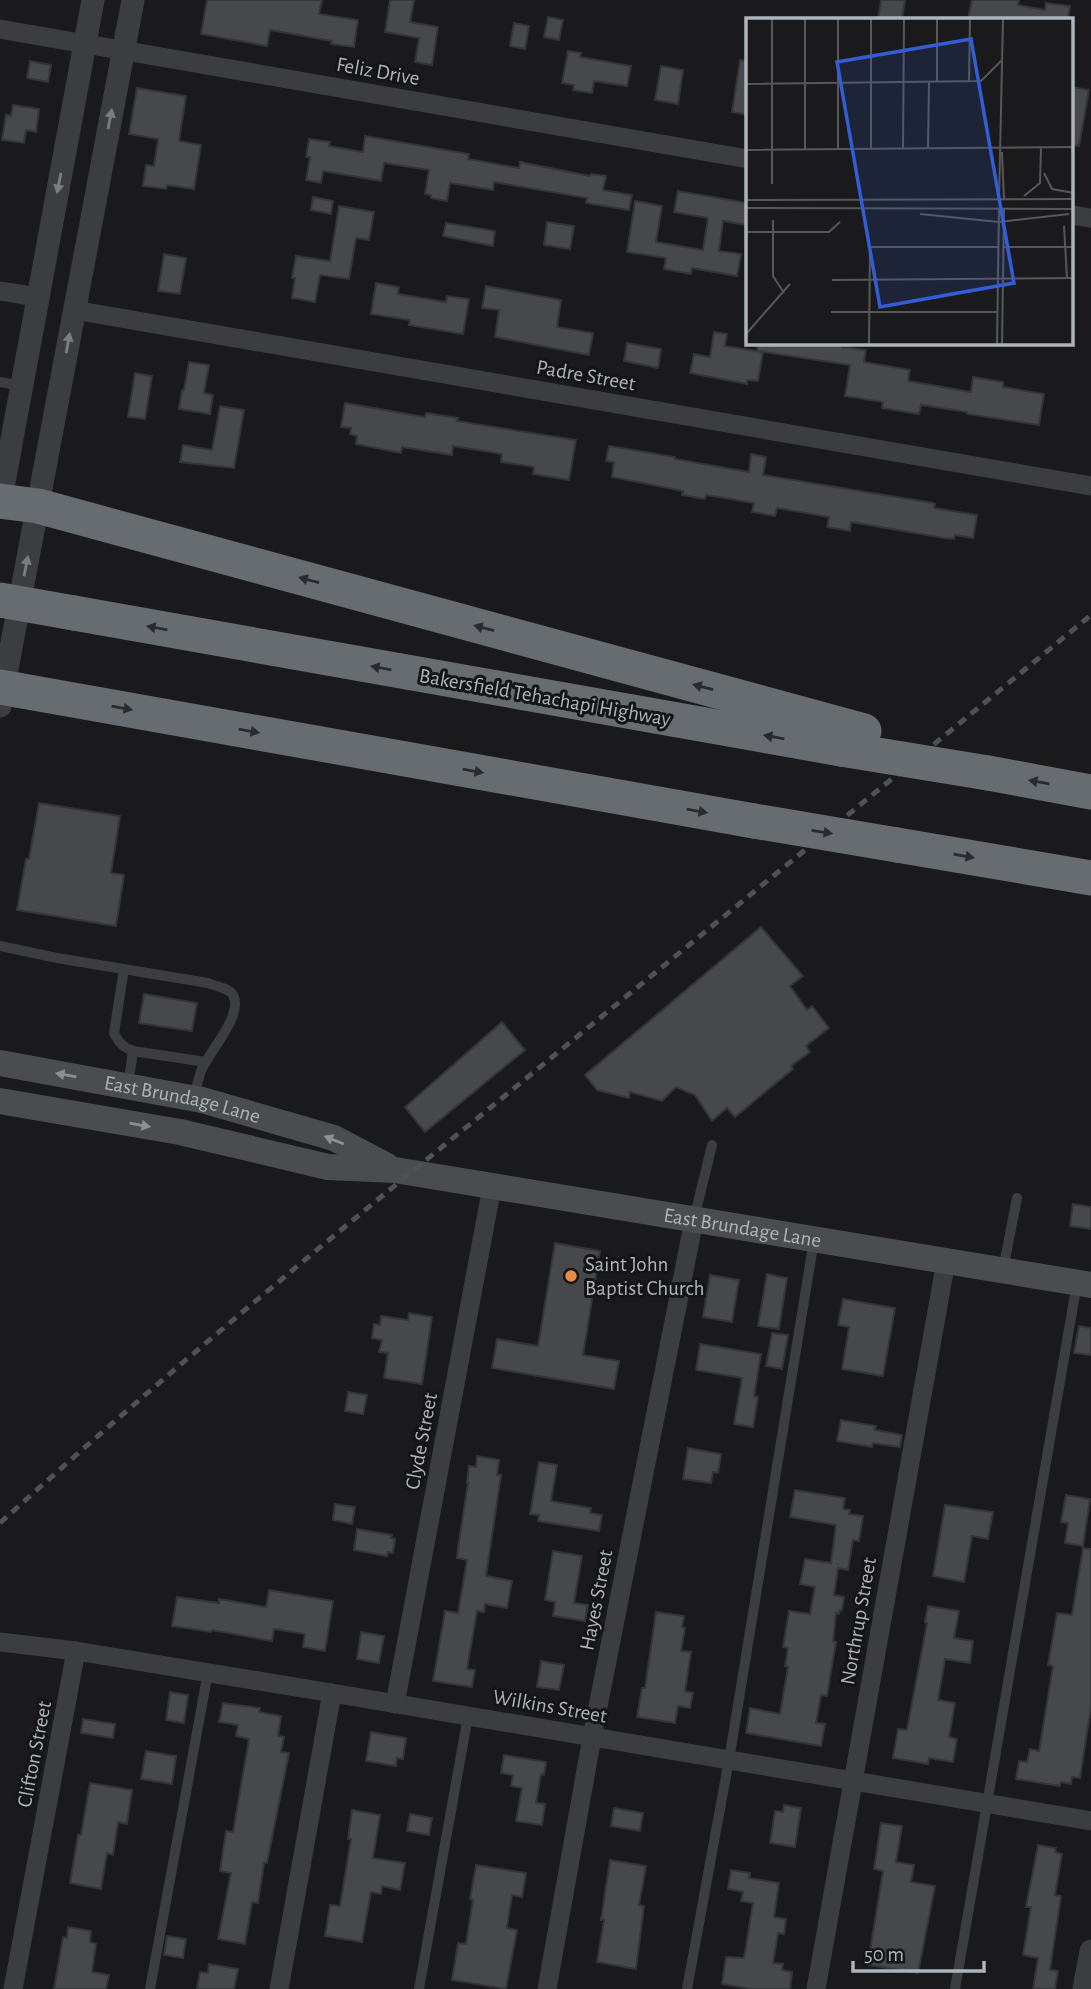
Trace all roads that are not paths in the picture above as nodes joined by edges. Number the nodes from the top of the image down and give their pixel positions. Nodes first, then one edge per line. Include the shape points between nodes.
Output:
1 (93, 0) edge
2 (133, 0) edge
3 (0, 29) edge
4 (85, 44) junction
5 (123, 50) junction
6 (746, 159) edge
7 (0, 291) edge
8 (37, 297) junction
9 (74, 310) junction
10 (11, 384) edge
11 (1091, 486) edge
12 (0, 502) edge
13 (38, 506) junction
14 (0, 600) edge
15 (4, 693) edge
16 (852, 740) junction
17 (1091, 792) edge
18 (1091, 877) edge
19 (0, 946) edge
20 (124, 969) junction
21 (133, 1051) junction
22 (206, 1062) junction
23 (0, 1063) edge
24 (127, 1086) junction
25 (193, 1099) junction
26 (0, 1101) edge
27 (712, 1145) dead end
28 (395, 1170) junction
29 (492, 1188) junction
30 (1017, 1199) dead end
31 (694, 1220) junction
32 (814, 1239) junction
33 (946, 1261) junction
34 (1003, 1270) junction
35 (1084, 1284) edge
36 (0, 1642) edge
37 (76, 1651) junction
38 (208, 1672) junction
39 (332, 1693) junction
40 (395, 1703) junction
41 (468, 1716) junction
42 (592, 1737) junction
43 (729, 1760) junction
44 (853, 1781) junction
45 (988, 1803) junction
46 (1091, 1821) edge
47 (1091, 1951) edge
48 (13, 1989) edge
49 (150, 1989) edge
50 (279, 1989) edge
51 (419, 1989) edge
52 (547, 1989) edge
53 (688, 1989) edge
54 (816, 1989) edge
55 (955, 1989) edge
56 (1084, 1989) edge

1 - 4 street
2 - 5 street
3 - 4 street, Feliz Drive
4 - 5 street, Feliz Drive
4 -> 8 street
5 - 6 street, Feliz Drive
9 -> 5 street
7 - 8 street
8 - 10 street
9 - 11 street, Padre Street
13 -> 9 street
10 - 12 street
12 - 13 highway
15 -> 13 street
16 -> 13 highway
16 -> 14 highway, Bakersfield Tehachapi Highway, bridge
15 -> 18 highway, bridge via 63,697
17 -> 16 highway, bridge
19 - 20 lane
20 - 21 lane via 114,1033 118,1042
20 - 22 lane via 208,983 233,994 233,1015
21 - 22 lane
21 - 24 lane
22 - 25 lane
24 -> 23 main road, East Brundage Lane
24 - 25 main road, East Brundage Lane
28 -> 25 main road, East Brundage Lane via 334,1138
26 -> 28 main road, East Brundage Lane via 180,1132 328,1167
27 - 31 lane
28 - 29 main road, East Brundage Lane
29 - 31 main road, East Brundage Lane
29 - 40 street, Clyde Street
30 - 34 lane
31 - 32 main road, East Brundage Lane
31 - 42 street, Hayes Street
32 - 33 main road, East Brundage Lane
32 - 43 lane
33 - 34 main road, East Brundage Lane
33 - 44 street, Northrup Street
34 - 35 main road, East Brundage Lane
35 - 45 lane
36 - 37 street, Wilkins Street
37 - 38 street, Wilkins Street
37 - 48 street, Clifton Street
38 - 39 street, Wilkins Street
38 - 49 lane
39 - 40 street, Wilkins Street
39 - 50 street
40 - 41 street, Wilkins Street
41 - 42 street, Wilkins Street
41 - 51 lane
42 - 43 street, Wilkins Street
42 - 52 street, Hayes Street
43 - 44 street, Wilkins Street
43 - 53 lane
44 - 45 street, Wilkins Street
44 - 54 street, Northrup Street
45 - 46 street, Wilkins Street
45 - 55 lane
47 - 56 street

